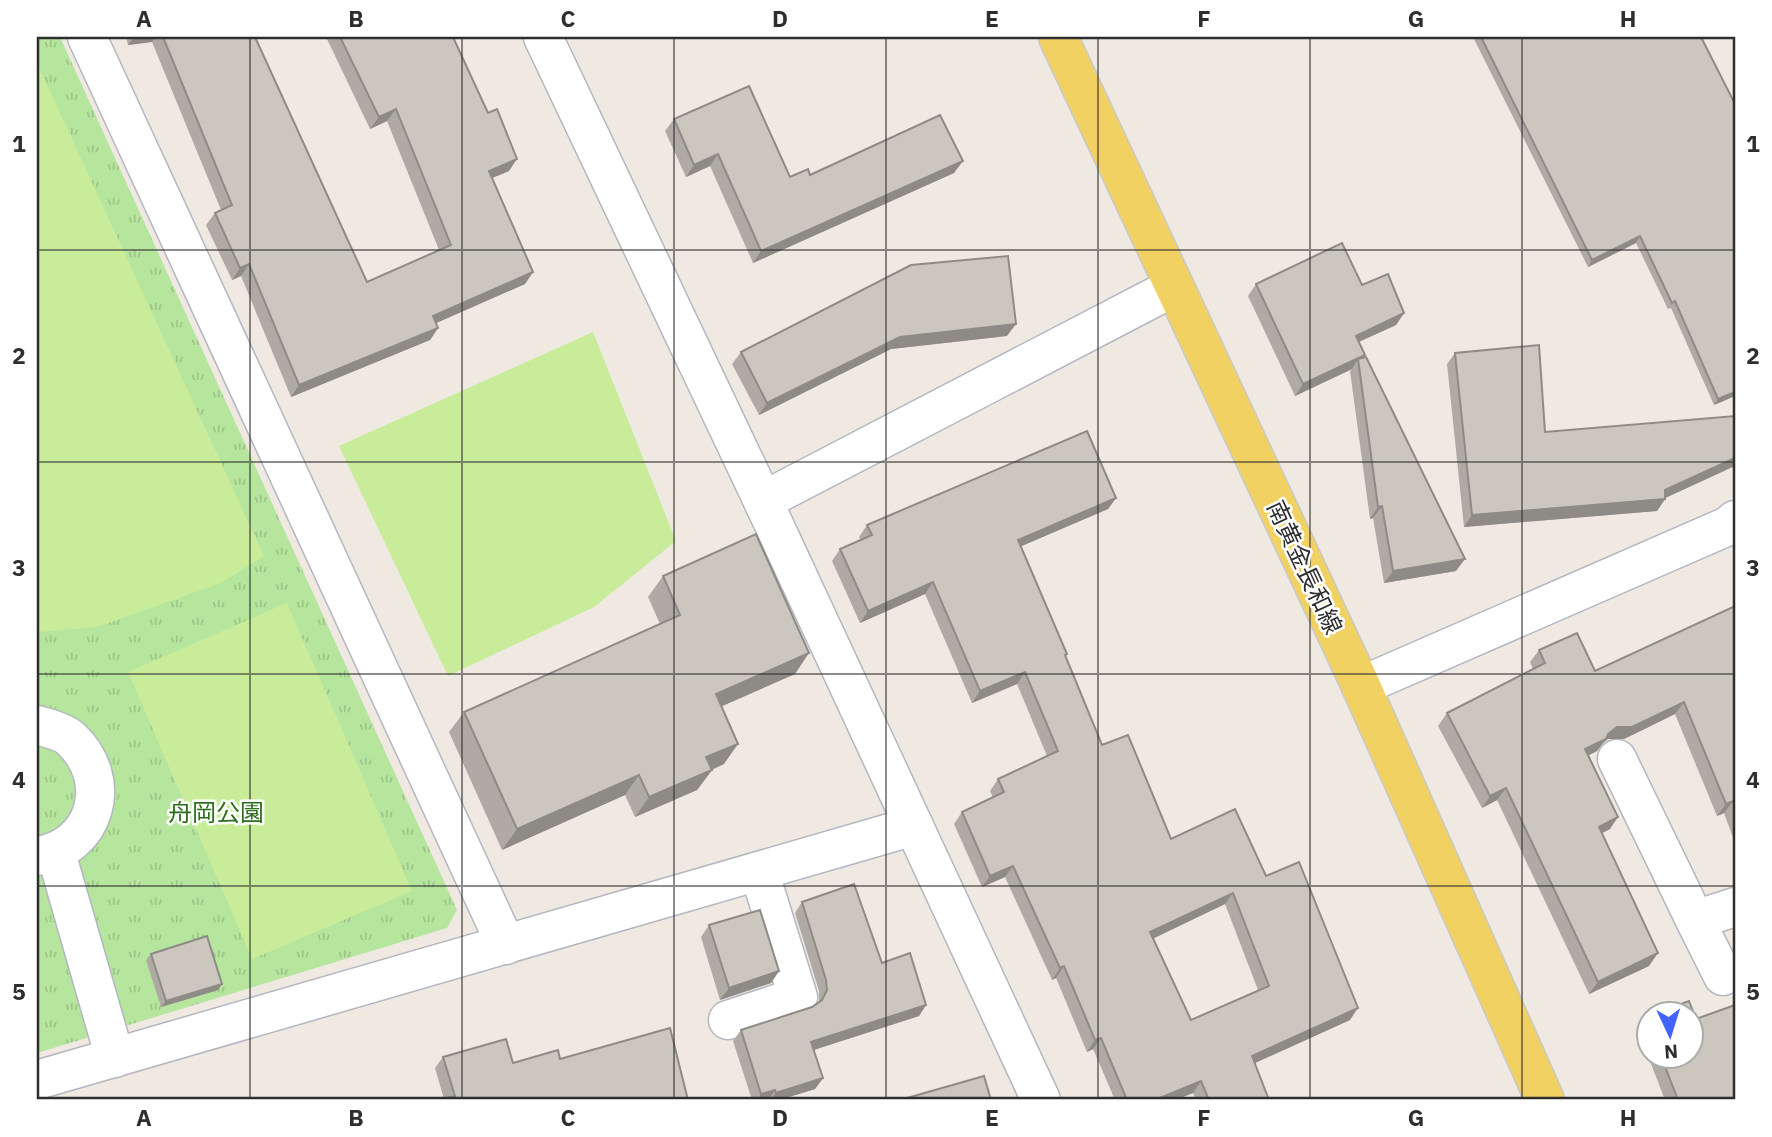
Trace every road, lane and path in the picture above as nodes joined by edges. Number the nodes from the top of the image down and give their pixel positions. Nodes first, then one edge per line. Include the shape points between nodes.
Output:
1 (87, 37) edge
2 (542, 37) edge
3 (1058, 37) edge
4 (1174, 286) junction
5 (763, 501) junction
6 (1733, 529) edge
7 (1361, 686) junction
8 (37, 725) edge
9 (1617, 760) dead end
10 (914, 825) junction
11 (46, 855) edge
12 (759, 871) junction
13 (1735, 907) edge
14 (1695, 920) junction
15 (506, 945) junction
16 (1723, 976) dead end
17 (728, 1020) dead end
18 (115, 1058) junction
19 (37, 1080) edge
20 (1041, 1100) edge
21 (1545, 1100) edge

1 - 15 street
2 - 5 street
3 - 4 main road, 南黄金長和線
4 - 5 street
4 - 7 main road, 南黄金長和線
5 - 10 street
6 - 7 street
7 - 21 main road, 南黄金長和線
8 - 11 street via 70,738 91,765 96,800 83,832
9 - 14 street
10 - 12 street
10 - 20 street
11 - 18 street
12 - 15 street
12 - 17 street via 798,998
13 - 14 street
14 - 16 street
15 - 18 street
18 - 19 street

